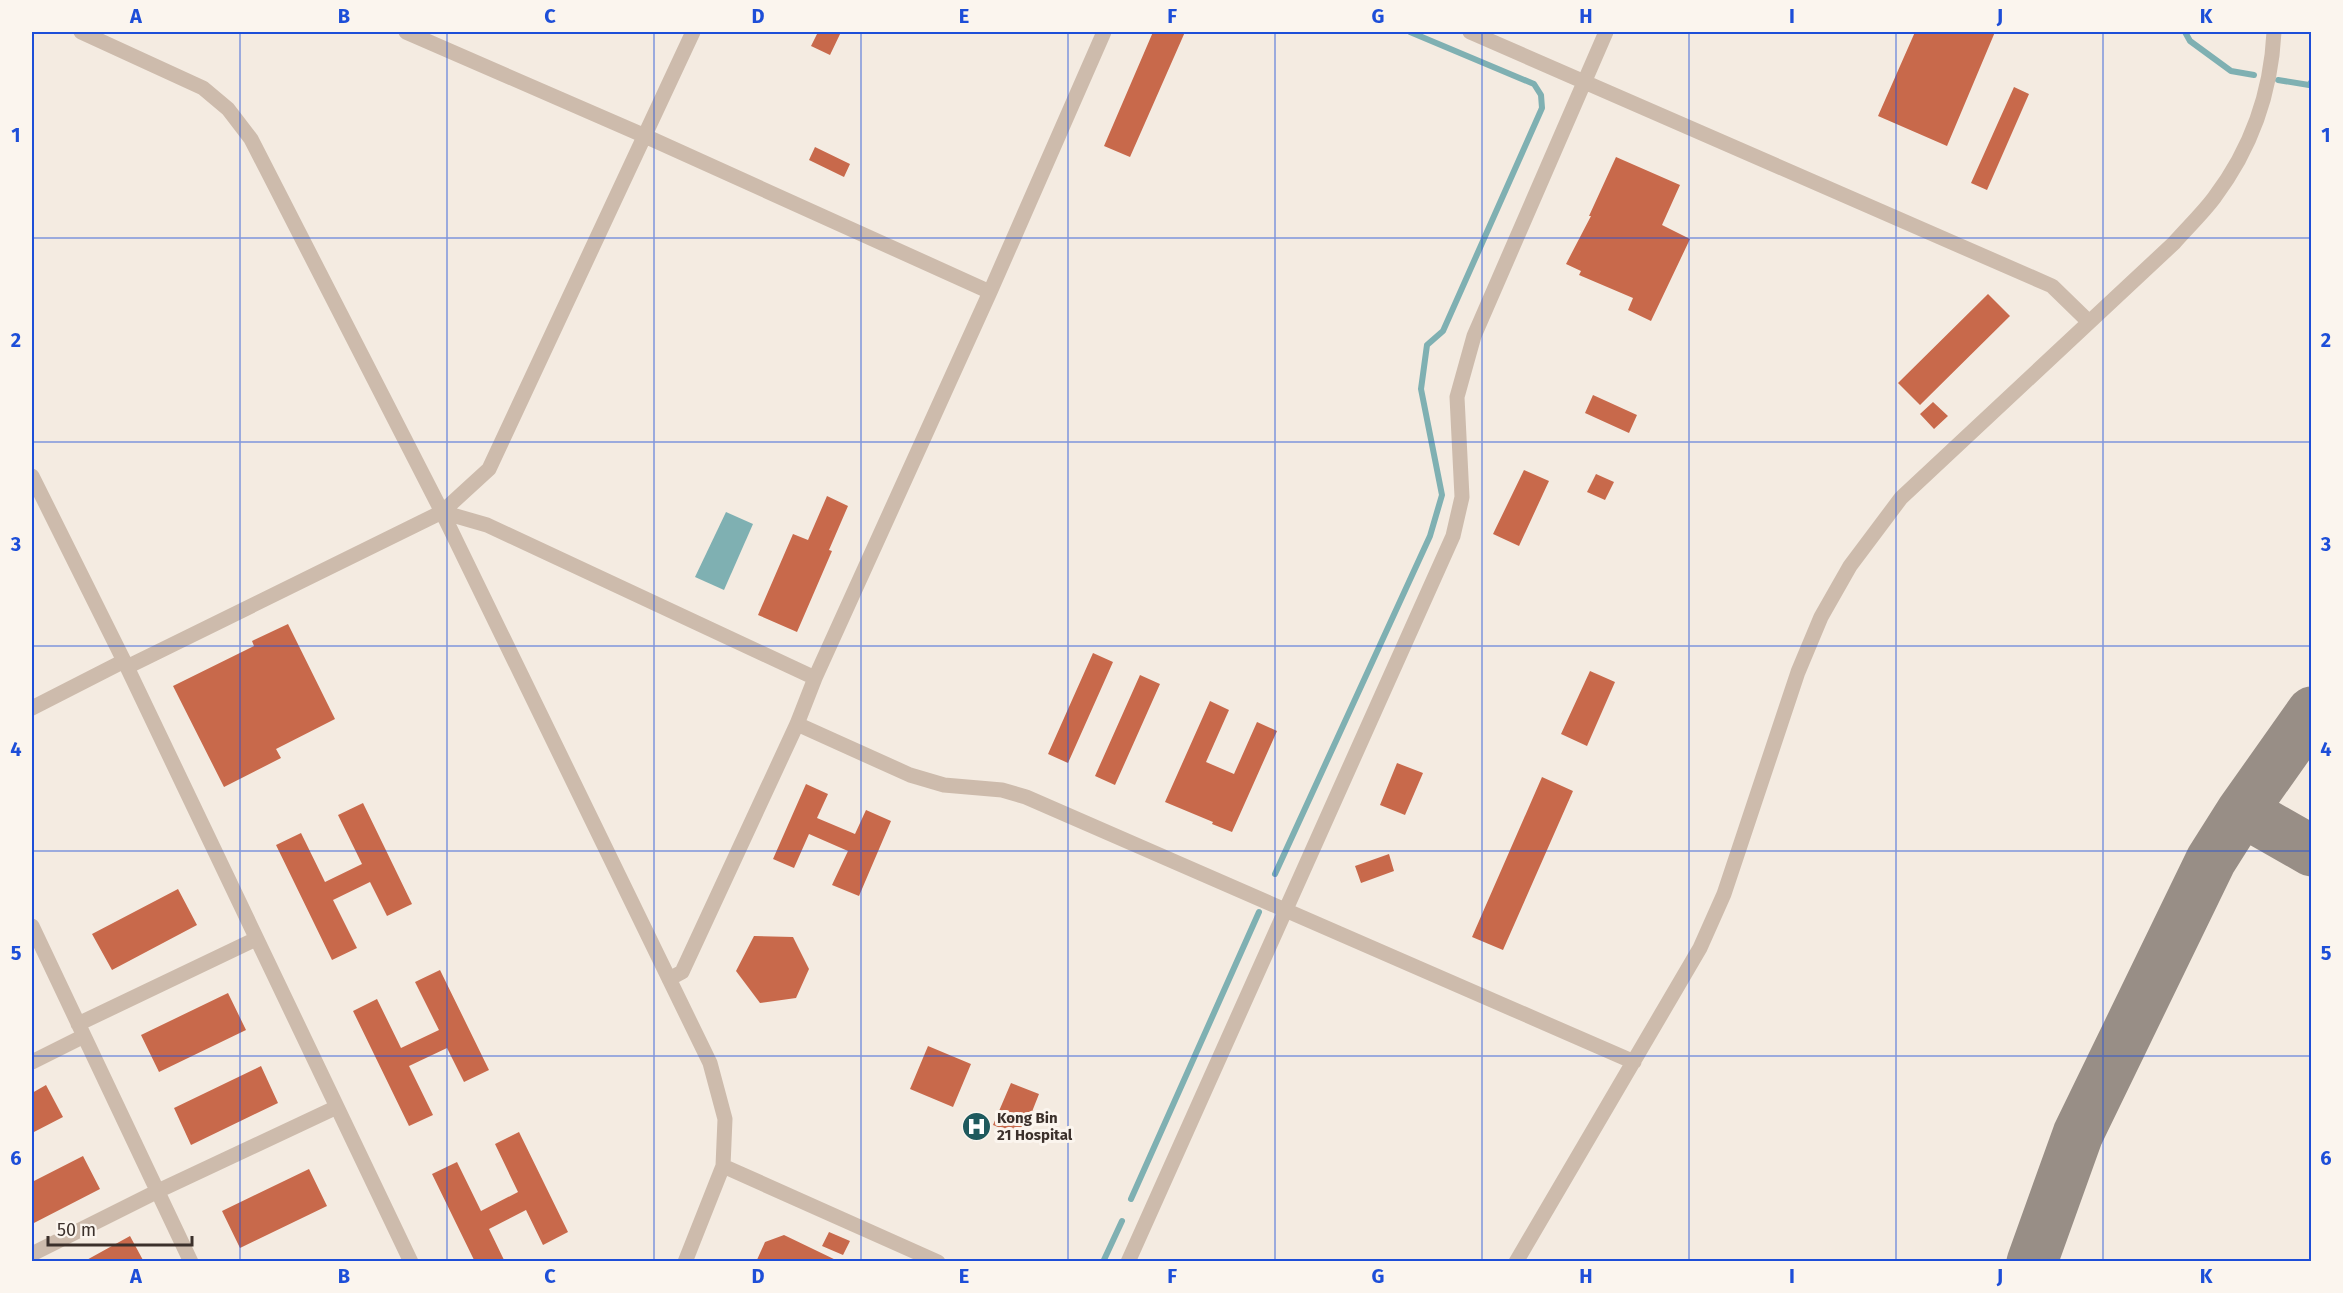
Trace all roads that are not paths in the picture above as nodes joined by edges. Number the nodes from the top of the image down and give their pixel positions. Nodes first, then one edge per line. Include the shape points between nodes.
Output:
1 (81, 32) edge
2 (406, 32) edge
3 (693, 32) edge
4 (1104, 32) edge
5 (1470, 32) edge
6 (1606, 32) edge
7 (2274, 32) edge
8 (1584, 82) junction
9 (645, 136) junction
10 (990, 292) junction
11 (2089, 322) junction
12 (32, 476) edge
13 (442, 512) junction
14 (125, 664) junction
15 (815, 678) junction
16 (32, 708) edge
17 (796, 724) junction
18 (1286, 910) junction
19 (32, 926) edge
20 (256, 939) junction
21 (669, 979) junction
22 (81, 1030) junction
23 (32, 1062) edge
24 (1634, 1062) junction
25 (337, 1107) junction
26 (723, 1166) junction
27 (158, 1191) junction
28 (32, 1254) edge
29 (191, 1262) edge
30 (411, 1262) edge
31 (685, 1262) edge
32 (938, 1262) edge
33 (1128, 1262) edge
34 (1516, 1262) edge

1 - 13 lane via 203,88 228,109 245,131
2 - 9 lane
3 - 9 lane
4 - 10 lane
5 - 8 lane
6 - 8 lane
7 - 11 lane via 2262,108 2243,154 2214,198 2174,243
8 - 11 lane via 2052,286
8 - 18 lane via 1474,336 1463,371 1457,397 1462,497 1453,536
9 - 10 lane
9 - 13 lane via 489,469
10 - 15 lane
11 - 24 lane via 1901,498 1850,566 1821,617 1798,672 1724,894 1700,948
12 - 14 lane
13 - 14 lane
13 - 15 lane via 487,525
13 - 21 lane
14 - 16 lane
14 - 20 lane
15 - 17 lane
17 - 18 lane via 910,775 944,785 1002,790 1026,797
17 - 21 lane via 682,972
18 - 24 lane
18 - 33 lane
19 - 22 lane
20 - 22 lane
20 - 25 lane
21 - 26 lane via 710,1063 724,1119
22 - 23 lane
22 - 27 lane
24 - 34 lane
25 - 27 lane
25 - 30 lane
26 - 31 lane
26 - 32 lane
27 - 28 lane
27 - 29 lane

